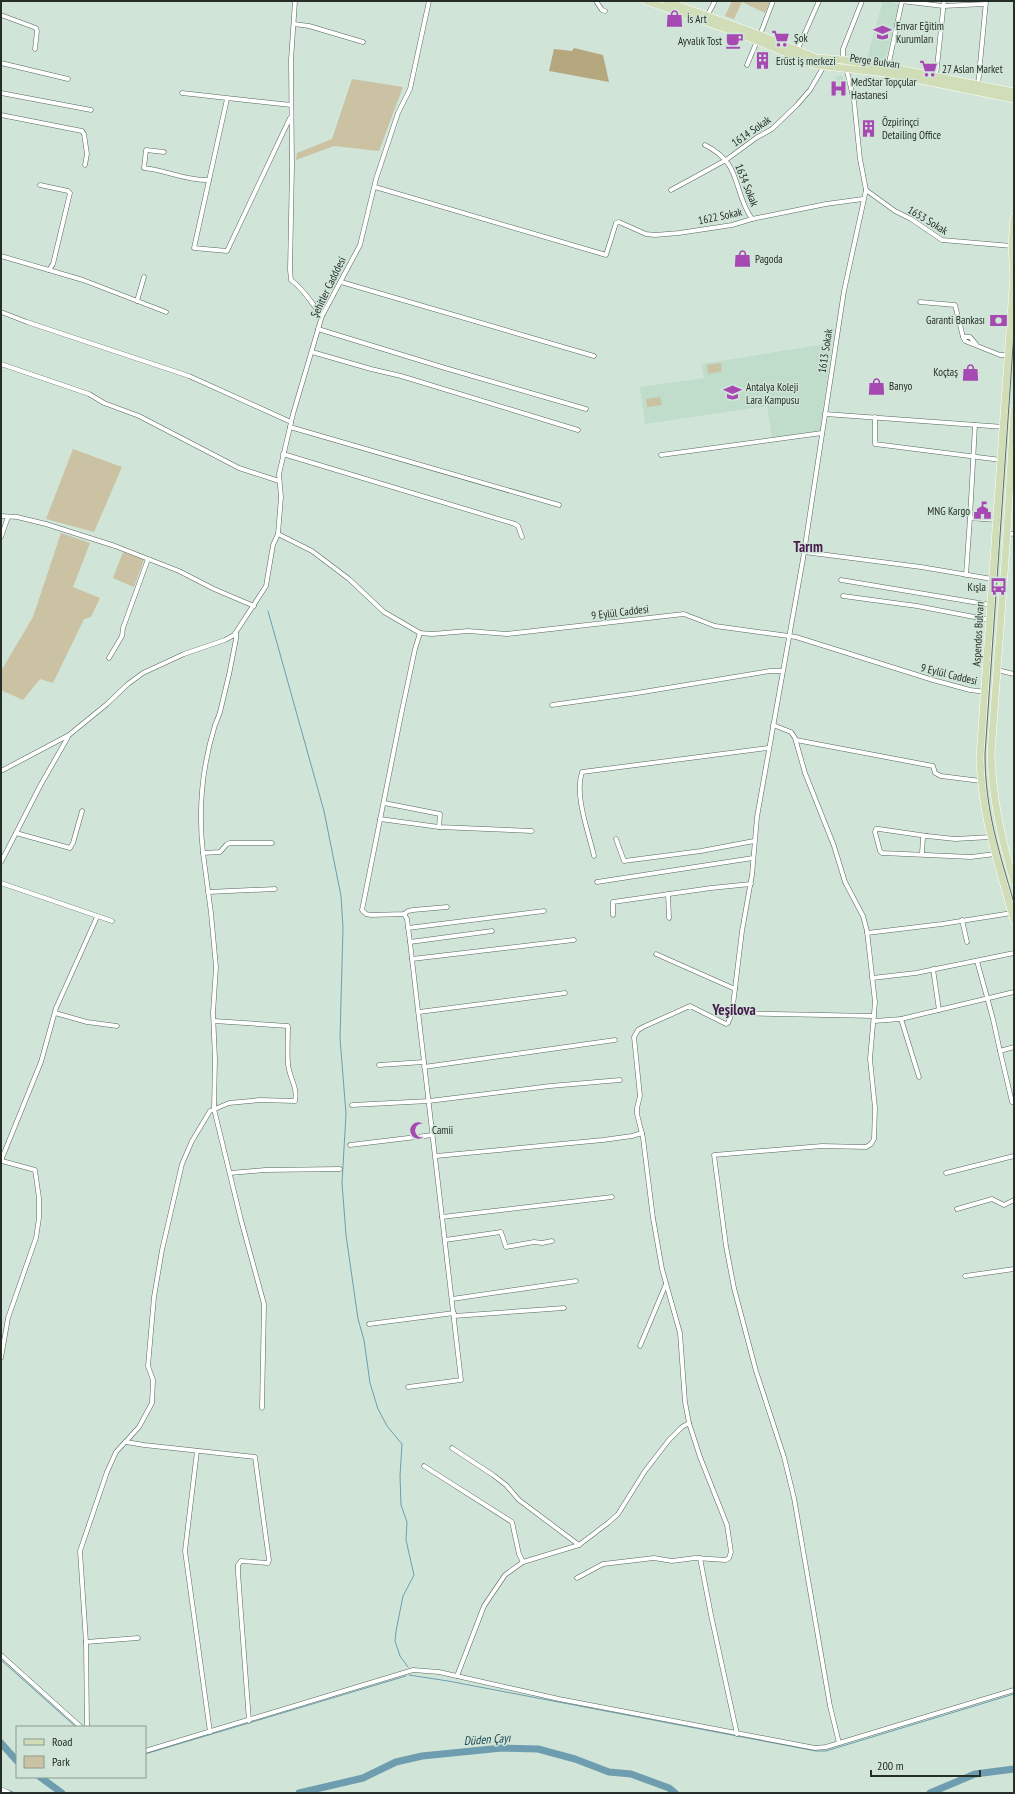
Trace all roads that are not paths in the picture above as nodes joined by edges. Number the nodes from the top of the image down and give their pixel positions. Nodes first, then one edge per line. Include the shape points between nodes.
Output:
1 (295, 1) edge
2 (429, 1) edge
3 (596, 1) edge
4 (646, 1) edge
5 (666, 1) edge
6 (715, 1) edge
7 (773, 1) edge
8 (819, 1) edge
9 (862, 1) edge
10 (902, 1) edge
11 (986, 2) edge
12 (944, 3) edge
13 (605, 12) dead end
14 (1, 15) edge
15 (707, 16) junction
16 (294, 24) junction
17 (758, 38) junction
18 (363, 42) dead end
19 (35, 49) dead end
20 (797, 51) junction
21 (843, 60) junction
22 (1, 63) edge
23 (747, 65) dead end
24 (824, 66) junction
25 (888, 67) junction
26 (846, 70) junction
27 (936, 76) junction
28 (68, 79) dead end
29 (978, 85) junction
30 (1014, 92) edge
31 (1, 93) edge
32 (182, 93) dead end
33 (227, 99) junction
34 (1014, 99) edge
35 (291, 105) junction
36 (91, 110) dead end
37 (1, 115) edge
38 (290, 118) junction
39 (705, 145) dead end
40 (164, 152) dead end
41 (726, 160) junction
42 (85, 165) dead end
43 (209, 180) junction
44 (40, 185) dead end
45 (375, 187) junction
46 (671, 190) dead end
47 (866, 190) junction
48 (864, 199) junction
49 (1014, 217) edge
50 (752, 219) junction
51 (1012, 246) junction
52 (1, 256) edge
53 (49, 270) junction
54 (1014, 274) edge
55 (144, 277) dead end
56 (1014, 278) edge
57 (340, 282) junction
58 (137, 301) junction
59 (920, 302) dead end
60 (1, 312) edge
61 (166, 312) dead end
62 (322, 316) junction
63 (318, 329) junction
64 (312, 352) junction
65 (1009, 355) junction
66 (594, 356) dead end
67 (1, 364) edge
68 (586, 409) dead end
69 (1014, 409) edge
70 (825, 414) junction
71 (875, 417) junction
72 (291, 424) junction
73 (975, 424) junction
74 (1004, 427) junction
75 (578, 430) dead end
76 (822, 433) junction
77 (283, 454) junction
78 (661, 455) dead end
79 (972, 456) junction
80 (1002, 460) junction
81 (279, 481) junction
82 (559, 505) dead end
83 (1, 516) edge
84 (8, 517) junction
85 (970, 518) junction
86 (996, 520) junction
87 (1010, 533) edge
88 (278, 534) junction
89 (1, 537) edge
90 (522, 537) dead end
91 (804, 552) junction
92 (148, 559) junction
93 (966, 575) junction
94 (992, 579) junction
95 (841, 580) dead end
96 (843, 596) dead end
97 (991, 605) junction
98 (254, 606) junction
99 (991, 620) junction
100 (236, 633) junction
101 (420, 633) junction
102 (790, 636) junction
103 (109, 658) dead end
104 (997, 670) junction
105 (782, 671) junction
106 (1014, 674) edge
107 (986, 692) junction
108 (552, 705) dead end
109 (773, 725) junction
110 (69, 735) junction
111 (796, 740) junction
112 (768, 748) junction
113 (1, 771) edge
114 (981, 781) junction
115 (384, 803) junction
116 (82, 811) dead end
117 (380, 819) junction
118 (439, 827) junction
119 (532, 831) dead end
120 (16, 833) junction
121 (927, 836) junction
122 (991, 837) junction
123 (616, 839) dead end
124 (754, 841) junction
125 (272, 843) dead end
126 (203, 853) junction
127 (922, 854) junction
128 (995, 854) junction
129 (594, 856) dead end
130 (753, 858) junction
131 (1, 862) edge
132 (597, 882) dead end
133 (1014, 882) edge
134 (1, 883) edge
135 (751, 884) junction
136 (275, 889) dead end
137 (208, 892) junction
138 (668, 894) junction
139 (447, 907) dead end
140 (544, 911) dead end
141 (404, 914) junction
142 (613, 916) dead end
143 (1013, 916) edge
144 (97, 917) junction
145 (669, 918) dead end
146 (962, 920) junction
147 (112, 921) dead end
148 (408, 928) junction
149 (492, 931) dead end
150 (867, 933) junction
151 (574, 940) dead end
152 (410, 942) junction
153 (967, 942) dead end
154 (1014, 953) edge
155 (656, 954) dead end
156 (412, 959) junction
157 (977, 960) junction
158 (933, 969) junction
159 (872, 978) junction
160 (735, 989) junction
161 (1014, 992) edge
162 (565, 993) dead end
163 (988, 999) junction
164 (939, 1010) junction
165 (419, 1012) junction
166 (55, 1013) junction
167 (732, 1013) junction
168 (874, 1018) junction
169 (901, 1019) junction
170 (214, 1021) junction
171 (117, 1026) dead end
172 (615, 1040) dead end
173 (1014, 1047) edge
174 (1000, 1051) junction
175 (424, 1062) junction
176 (379, 1065) dead end
177 (424, 1067) junction
178 (919, 1077) dead end
179 (620, 1080) dead end
180 (429, 1101) junction
181 (1014, 1102) edge
182 (352, 1105) dead end
183 (214, 1109) junction
184 (642, 1132) junction
185 (433, 1135) junction
186 (350, 1145) dead end
187 (436, 1156) junction
188 (1014, 1156) edge
189 (340, 1169) dead end
190 (230, 1173) junction
191 (946, 1173) dead end
192 (612, 1197) dead end
193 (1014, 1200) edge
194 (957, 1209) dead end
195 (442, 1217) junction
196 (445, 1240) junction
197 (552, 1241) dead end
198 (1014, 1269) edge
199 (965, 1276) dead end
200 (576, 1281) dead end
201 (666, 1284) junction
202 (452, 1299) junction
203 (564, 1308) dead end
204 (454, 1314) junction
205 (369, 1324) dead end
206 (640, 1346) dead end
207 (1, 1358) edge
208 (408, 1387) dead end
209 (262, 1408) dead end
210 (689, 1423) junction
211 (126, 1442) junction
212 (452, 1448) dead end
213 (197, 1451) junction
214 (424, 1466) dead end
215 (579, 1545) junction
216 (700, 1558) junction
217 (523, 1562) junction
218 (577, 1578) dead end
219 (138, 1638) dead end
220 (86, 1642) junction
221 (1, 1655) edge
222 (457, 1676) junction
223 (1014, 1690) edge
224 (249, 1720) junction
225 (80, 1726) edge
226 (87, 1726) edge
227 (210, 1732) junction
228 (737, 1734) junction
229 (839, 1743) junction
230 (146, 1751) edge
231 (1, 1790) edge
232 (8, 1793) edge

1 - 16 street
2 - 45 street, Şehitler Cadddesi via 410,89 398,113
3 - 13 street
4 - 17 main road, Perge Bulvarı
5 - 15 main road, Perge Bulvarı
6 - 15 street
7 - 17 street
8 - 20 street
9 - 21 street via 843,49
10 - 12 street
10 - 25 street
11 - 12 street
11 - 29 street
12 - 27 street
14 - 19 street via 36,28
15 - 17 main road, Perge Bulvarı
16 - 18 street
16 - 35 street
17 - 20 main road, Perge Bulvarı
17 - 23 street
17 - 24 main road, Perge Bulvarı via 808,62
20 - 21 main road, Perge Bulvarı via 819,58
21 - 25 main road, Perge Bulvarı
21 - 26 street, 1613 Sokak
22 - 28 street
24 - 26 main road, Perge Bulvarı
24 - 41 street, 1614 Sokak via 810,90 772,129
25 - 27 main road, Perge Bulvarı
26 - 34 main road, Perge Bulvarı via 935,82
26 - 47 street, 1613 Sokak via 854,101 860,164
27 - 29 main road, Perge Bulvarı
29 - 30 main road, Perge Bulvarı
31 - 36 street
32 - 33 street
33 - 35 street
33 - 43 street
35 - 38 street
37 - 42 street via 82,132 87,154
38 - 43 street via 227,251 194,248
38 - 62 street via 291,280 300,285 308,300
39 - 41 street, 1634 Sokak
40 - 43 street via 146,150 144,168 156,169 194,181
41 - 46 street, 1614 Sokak
41 - 50 street, 1634 Sokak via 730,164
44 - 53 street via 70,194 53,264
45 - 50 street, 1622 Sokak via 606,255 616,223 619,222 638,232 655,235 714,228
45 - 57 street, Şehitler Cadddesi via 360,245
47 - 48 street, 1613 Sokak
47 - 51 street, 1653 Sokak via 942,240
48 - 50 street, 1622 Sokak
48 - 70 street, 1613 Sokak via 844,291
49 - 51 main road
51 - 56 main road
52 - 53 street
53 - 58 street
54 - 56 main road, Aspendos Bulvarı
55 - 58 street
56 - 65 main road, Aspendos Bulvarı
57 - 62 street, Şehitler Cadddesi
57 - 66 street
58 - 61 street
59 - 65 street via 955,305 963,337 970,337 976,344
60 - 72 street via 189,376
62 - 63 street, Şehitler Cadddesi
63 - 64 street, Şehitler Cadddesi
63 - 68 street
64 - 72 street, Şehitler Cadddesi
64 - 75 street via 401,376
65 - 74 main road, Aspendos Bulvarı
67 - 81 street via 90,394 104,403 139,416 239,468
69 - 87 main road, Aspendos Bulvarı
70 - 71 street
70 - 76 street, 1613 Sokak
71 - 73 street
71 - 79 street via 875,444
72 - 77 street, Şehitler Cadddesi
72 - 82 street
73 - 74 street
73 - 79 street
74 - 80 main road, Aspendos Bulvarı
76 - 78 street
76 - 91 street, 1613 Sokak
77 - 81 street, Şehitler Cadddesi
77 - 90 street via 515,524
79 - 80 street
79 - 85 street
80 - 86 main road, Aspendos Bulvarı
81 - 88 street, Şehitler Cadddesi
83 - 84 street
84 - 89 street
84 - 92 street via 46,524
85 - 86 street
85 - 93 street
86 - 94 main road, Aspendos Bulvarı
87 - 104 main road, Aspendos Bulvarı
88 - 98 street, Şehitler Cadddesi via 273,545 266,586
88 - 101 street, 9 Eylül Caddesi via 312,551 349,579 384,612
91 - 93 street
91 - 102 street, 1613 Sokak
92 - 98 street
92 - 103 street via 122,636
93 - 94 street
94 - 97 main road, Aspendos Bulvarı
95 - 97 street
96 - 99 street
97 - 99 main road, Aspendos Bulvarı
98 - 100 street, Şehitler Cadddesi
99 - 107 main road, Aspendos Bulvarı
100 - 110 street via 225,640 184,654 144,673
100 - 126 street via 226,690 202,779 200,831
101 - 102 street, 9 Eylül Caddesi via 468,631 507,634 684,614 715,626
101 - 115 street
102 - 105 street, 1613 Sokak
102 - 107 street, 9 Eylül Caddesi via 933,680
104 - 106 street
104 - 133 main road, Aspendos Bulvarı via 991,777 997,822
105 - 108 street
105 - 109 street, 1613 Sokak
107 - 114 main road, Aspendos Bulvarı via 980,757
109 - 111 street via 791,732
109 - 112 street, 1613 Sokak
110 - 113 street
110 - 120 street
111 - 114 street via 933,766 935,773 941,776
111 - 150 street via 845,882 862,916
112 - 124 street, 1613 Sokak
112 - 129 street via 582,772 580,784 583,817
114 - 122 main road, Aspendos Bulvarı
115 - 117 street
115 - 118 street via 440,814
116 - 120 street via 70,848
117 - 118 street
117 - 141 street via 362,910 371,915
118 - 119 street
120 - 131 street
121 - 122 street via 955,839
121 - 127 street via 922,841
121 - 127 street via 879,829 875,832 882,854
122 - 128 main road, Aspendos Bulvarı
123 - 124 street via 624,861
124 - 130 street, 1613 Sokak
125 - 126 street via 230,843 220,852
126 - 137 street
127 - 128 street via 971,857
128 - 143 main road, Aspendos Bulvarı
130 - 132 street
130 - 135 street, 1613 Sokak
134 - 144 street
135 - 138 street
135 - 160 street, 1613 Sokak
136 - 137 street
137 - 170 street via 216,967
138 - 142 street via 613,902
138 - 145 street
139 - 141 street via 413,910
140 - 148 street
141 - 148 street
143 - 146 street
144 - 147 street
144 - 166 street
146 - 150 street
146 - 153 street
148 - 152 street
149 - 152 street
150 - 159 street
151 - 156 street
152 - 156 street
154 - 157 street
155 - 160 street
156 - 165 street
157 - 158 street
157 - 163 street
158 - 159 street
158 - 164 street
159 - 168 street
160 - 167 street, 1613 Sokak
161 - 163 street
162 - 165 street
163 - 164 street
163 - 174 street
164 - 169 street
165 - 175 street
166 - 171 street via 87,1022
166 - 207 street via 41,1062 2,1158 2,1161 35,1170 39,1218 36,1238 8,1318
167 - 168 street
167 - 184 street via 726,1024 690,1006 643,1027 635,1034 636,1075 640,1096 637,1108
168 - 169 street
168 - 229 street via 870,1059 875,1108 874,1139 871,1144 866,1147 822,1146 714,1155 733,1281 756,1371 784,1457 792,1491 823,1671
169 - 178 street
170 - 183 street
170 - 183 street via 288,1026 288,1065 296,1090 295,1100 229,1103
172 - 177 street
173 - 174 street
174 - 181 street
175 - 176 street
175 - 177 street
177 - 180 street
179 - 180 street
180 - 182 street
180 - 185 street
183 - 190 street
183 - 211 street via 202,1122 182,1164 154,1296 148,1366 153,1380 152,1403 139,1427
184 - 187 street via 603,1140
184 - 201 street via 653,1218
185 - 186 street
185 - 187 street
187 - 195 street
188 - 191 street
189 - 190 street
190 - 209 street via 264,1304
192 - 195 street
193 - 194 street via 1004,1205 992,1199
195 - 196 street
196 - 197 street via 501,1232 506,1247
196 - 202 street
198 - 199 street
200 - 202 street
201 - 206 street
201 - 210 street via 680,1333
202 - 204 street
203 - 204 street
204 - 205 street
204 - 208 street via 461,1380
210 - 215 street via 682,1426 660,1451 618,1514
210 - 216 street via 706,1474 724,1516 731,1552 726,1560
211 - 213 street
211 - 220 street via 116,1452 107,1472 80,1551
212 - 215 street via 493,1475 519,1500
213 - 224 street via 255,1457 269,1560 268,1563 241,1561 238,1565
213 - 227 street via 185,1551
214 - 217 street via 512,1522
215 - 217 street
216 - 218 street via 672,1561 654,1558 604,1564
216 - 228 street
217 - 222 street via 505,1575 487,1600
219 - 220 street
220 - 226 street
221 - 225 street
222 - 224 street via 423,1670 406,1672
222 - 228 street
223 - 229 street
224 - 227 street
227 - 230 street
228 - 229 street via 815,1748
231 - 232 street

